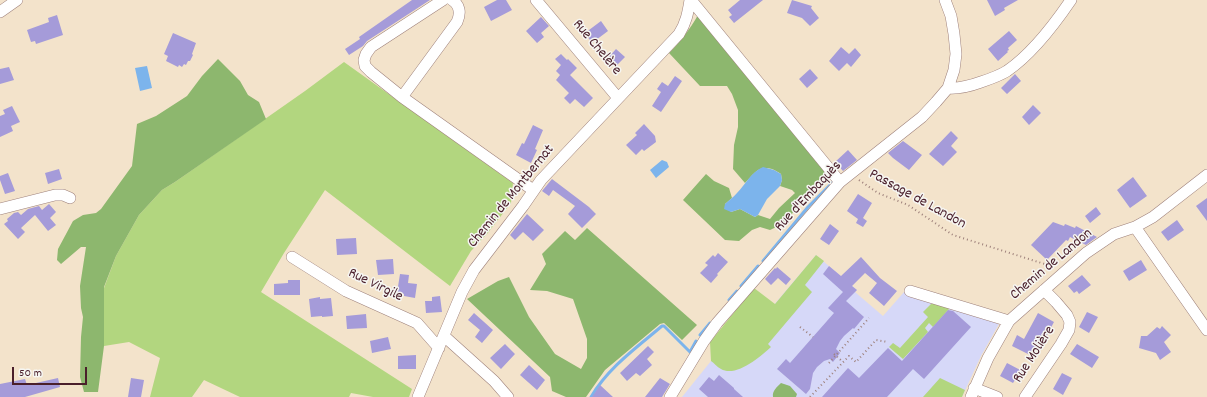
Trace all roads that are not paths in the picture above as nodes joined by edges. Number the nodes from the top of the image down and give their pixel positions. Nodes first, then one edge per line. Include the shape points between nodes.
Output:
1 (17, 0) edge
2 (443, 0) edge
3 (452, 0) edge
4 (536, 0) edge
5 (690, 0) edge
6 (945, 0) edge
7 (1071, 0) edge
8 (0, 12) edge
9 (948, 88) junction
10 (402, 97) junction
11 (618, 98) junction
12 (1207, 175) edge
13 (840, 182) junction
14 (533, 190) junction
15 (70, 198) dead end
16 (0, 209) edge
17 (1136, 227) junction
18 (292, 257) dead end
19 (1044, 290) junction
20 (910, 291) dead end
21 (1009, 321) junction
22 (1207, 330) edge
23 (444, 336) junction
24 (439, 348) junction
25 (972, 392) edge
26 (418, 397) edge
27 (508, 397) edge
28 (670, 397) edge
29 (997, 397) edge
30 (1025, 397) edge

1 - 8 street
2 - 10 street via 371,47 366,54 364,60 371,72
3 - 10 street via 459,11 457,22
4 - 11 street, Rue Chelère
5 - 11 street, Chemin de Montbernat via 680,34
5 - 13 street
6 - 9 street, Rue d'Embaquès via 951,16 956,54
7 - 9 street via 1044,37 1015,65 1005,72 970,86
9 - 13 street, Rue d'Embaquès via 922,117
10 - 14 street
11 - 14 street, Chemin de Montbernat
12 - 17 street, Chemin de Landon
13 - 28 street, Rue d'Embaquès via 717,323
14 - 23 street, Chemin de Montbernat via 474,270
15 - 16 street via 55,195
17 - 19 street, Chemin de Landon via 1114,234 1086,253
17 - 22 street
18 - 24 street, Rue Virgile via 346,291 417,323
19 - 21 street, Chemin de Landon
19 - 30 street, Rue Molière via 1067,315 1070,322 1069,330
20 - 21 street
21 - 25 street, Chemin de Landon
23 - 24 street, Chemin de Montbernat
23 - 27 street
24 - 26 street, Chemin de Montbernat
25 - 29 street

